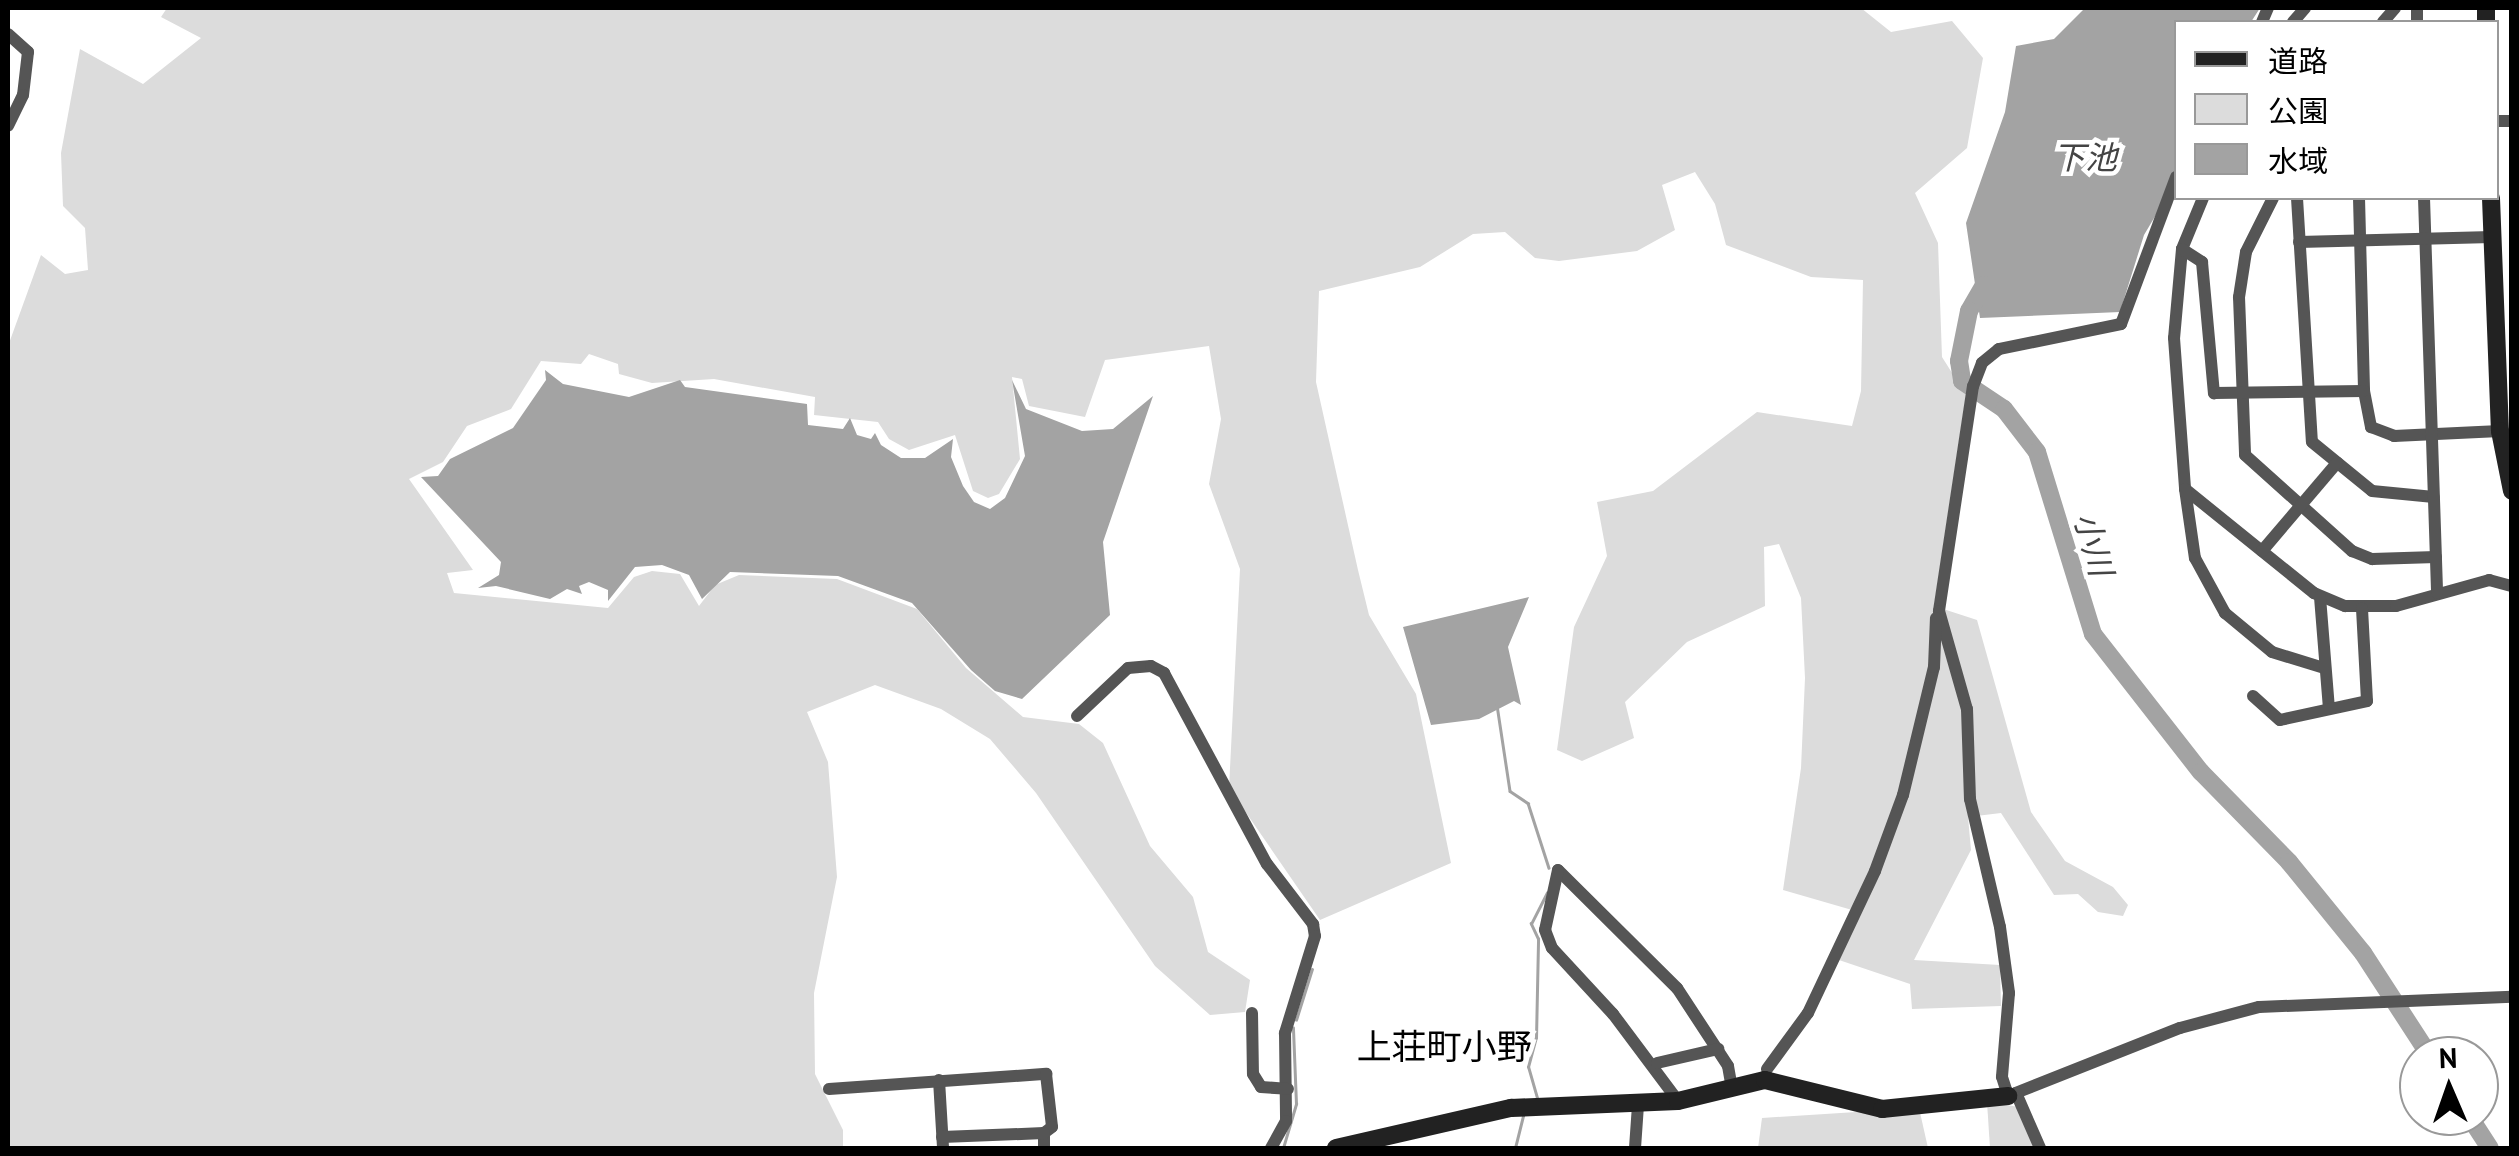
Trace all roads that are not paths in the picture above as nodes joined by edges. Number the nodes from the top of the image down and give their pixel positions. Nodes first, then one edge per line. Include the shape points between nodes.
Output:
1 (8, 34) edge
2 (8, 126) edge
3 (2174, 182) edge
4 (2202, 200) edge
5 (2273, 200) edge
6 (2297, 200) edge
7 (2359, 200) edge
8 (2424, 200) edge
9 (2491, 200) edge
10 (2512, 236) edge
11 (2425, 237) junction
12 (2492, 237) junction
13 (2361, 238) junction
14 (2299, 242) junction
15 (2182, 248) junction
16 (2364, 390) junction
17 (2244, 394) junction
18 (2305, 394) junction
19 (2506, 430) edge
20 (2432, 434) junction
21 (2337, 463) junction
22 (2185, 489) junction
23 (2512, 491) edge
24 (2434, 497) junction
25 (2300, 508) junction
26 (2262, 551) junction
27 (2436, 557) junction
28 (2512, 586) edge
29 (2438, 593) junction
30 (2320, 597) junction
31 (2362, 608) junction
32 (1939, 610) junction
33 (2324, 668) junction
34 (2253, 696) dead end
35 (2329, 709) junction
36 (1077, 716) dead end
37 (1549, 943) junction
38 (2512, 997) edge
39 (1252, 1013) dead end
40 (1718, 1049) junction
41 (1656, 1063) junction
42 (1766, 1070) dead end
43 (939, 1080) junction
44 (1732, 1088) junction
45 (828, 1089) dead end
46 (1288, 1089) junction
47 (2012, 1094) junction
48 (1675, 1097) junction
49 (1638, 1104) junction
50 (1044, 1134) junction
51 (1387, 1142) edge
52 (942, 1143) edge
53 (1044, 1148) edge
54 (1271, 1148) edge
55 (1336, 1148) edge
56 (1635, 1148) edge
57 (2040, 1148) edge

1 - 2 street via 28,52 23,95
3 - 32 street via 2120,324 2013,344 1982,363 1970,398
4 - 15 street
5 - 17 street via 2246,252 2239,296
6 - 14 street
7 - 13 street
8 - 11 street
9 - 12 street
10 - 12 street
11 - 12 street
11 - 13 street
11 - 20 street
12 - 19 street
13 - 14 street
13 - 16 street
14 - 18 street
15 - 17 street via 2202,262 2210,385 2214,393
15 - 22 street via 2172,366
16 - 18 street
16 - 20 street via 2368,420 2378,433
17 - 18 street
17 - 25 street via 2245,455
18 - 21 street via 2312,442
19 - 20 street
19 - 23 street
20 - 24 street
21 - 24 street via 2382,495
21 - 25 street
22 - 26 street
22 - 33 street via 2195,558 2226,613 2272,652
24 - 27 street
25 - 26 street
25 - 27 street via 2352,552
26 - 30 street
27 - 29 street
28 - 29 street via 2489,580
29 - 31 street
30 - 31 street
30 - 33 street
31 - 35 street via 2371,694 2368,701
32 - 42 street via 1934,667 1903,795 1875,871 1808,1013
32 - 47 street via 1967,709 1970,799 2010,993 2002,1077
33 - 35 street
34 - 35 street via 2280,720
36 - 46 street via 1128,668 1151,666 1164,673 1267,864 1313,924 1316,936 1286,1022
37 - 40 street via 1547,914 1558,870 1661,970
37 - 41 street via 1566,954
37 - 48 street
38 - 47 street via 2259,1007 2180,1028
39 - 46 street via 1253,1074 1261,1087
40 - 41 street
40 - 44 street
41 - 48 street
43 - 45 street
43 - 50 street via 1046,1074 1052,1127
43 - 52 street
44 - 47 street via 1765,1080 1882,1109
44 - 48 street
46 - 54 street via 1281,1139
47 - 57 street
48 - 49 street
49 - 51 street via 1510,1108
49 - 56 street
50 - 52 street
50 - 53 street
51 - 55 street

